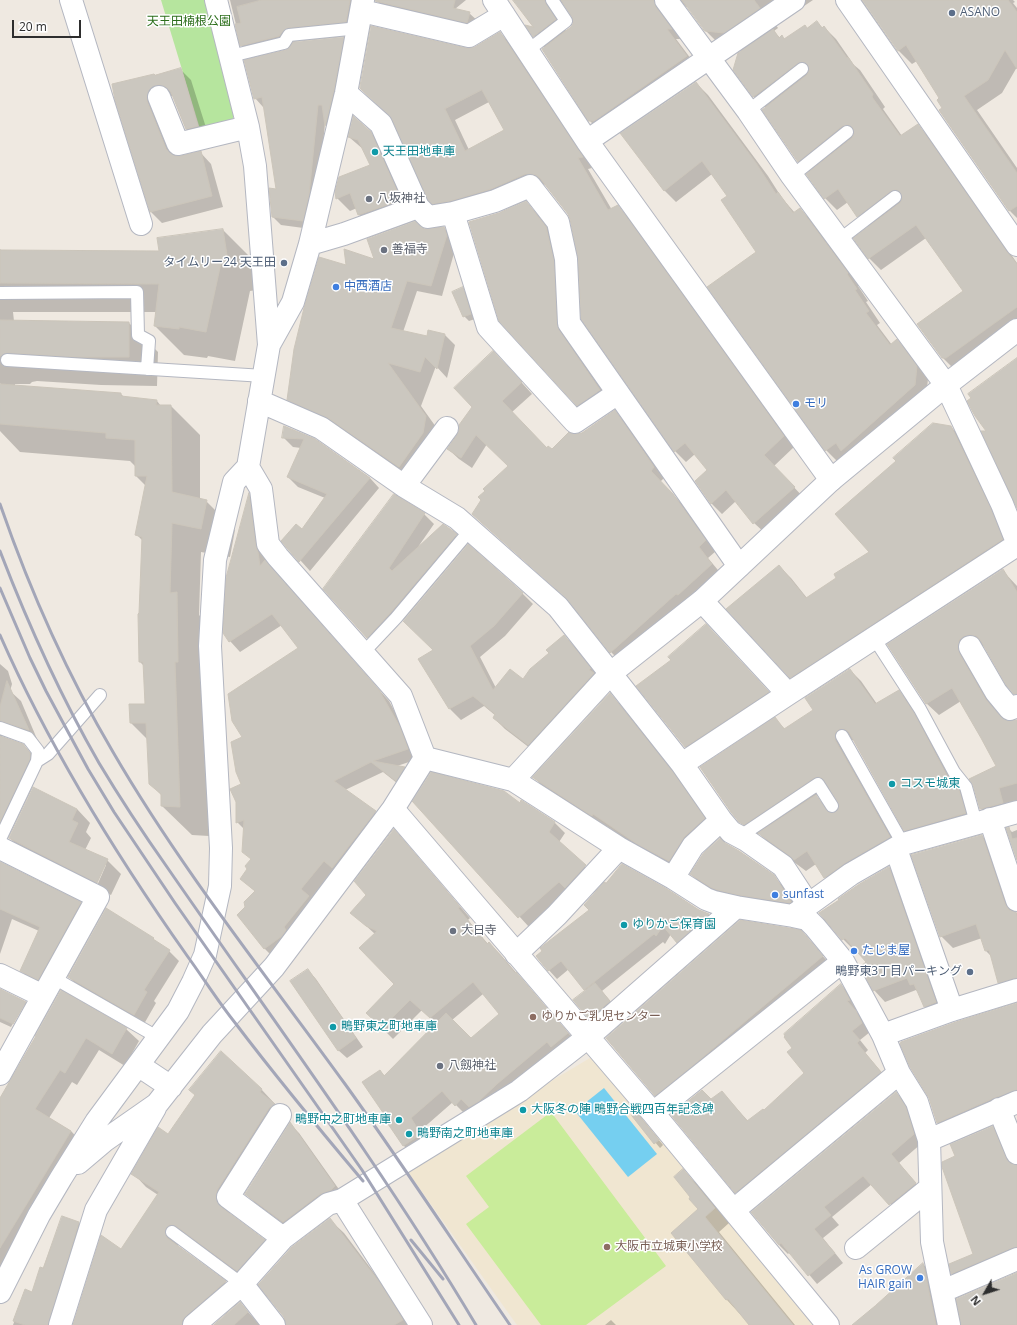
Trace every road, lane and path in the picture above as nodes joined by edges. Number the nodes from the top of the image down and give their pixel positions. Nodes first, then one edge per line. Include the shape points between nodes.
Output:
1 (71, 0) edge
2 (216, 0) edge
3 (552, 0) edge
4 (666, 0) edge
5 (794, 0) edge
6 (847, 0) edge
7 (499, 7) edge
8 (361, 13) edge
9 (528, 51) junction
10 (231, 56) junction
11 (710, 58) junction
12 (802, 69) dead end
13 (346, 93) junction
14 (159, 97) dead end
15 (748, 111) junction
16 (248, 127) junction
17 (847, 132) dead end
18 (587, 141) junction
19 (792, 176) junction
20 (895, 197) dead end
21 (418, 207) junction
22 (453, 213) junction
23 (141, 224) dead end
24 (839, 240) junction
25 (310, 244) junction
26 (1017, 245) edge
27 (0, 293) edge
28 (1017, 330) edge
29 (269, 346) junction
30 (7, 360) dead end
31 (148, 368) junction
32 (264, 376) junction
33 (946, 385) junction
34 (618, 393) junction
35 (259, 401) junction
36 (447, 428) dead end
37 (248, 467) junction
38 (831, 480) junction
39 (404, 486) junction
40 (1010, 499) edge
41 (471, 529) junction
42 (1017, 542) edge
43 (1017, 545) edge
44 (739, 566) junction
45 (702, 601) junction
46 (874, 638) junction
47 (970, 647) dead end
48 (363, 653) junction
49 (611, 673) junction
50 (788, 694) junction
51 (100, 695) dead end
52 (1017, 706) edge
53 (0, 728) edge
54 (842, 736) dead end
55 (425, 758) junction
56 (37, 761) junction
57 (682, 764) junction
58 (513, 780) junction
59 (832, 806) dead end
60 (393, 809) junction
61 (1017, 812) edge
62 (721, 820) junction
63 (983, 821) junction
64 (739, 837) junction
65 (0, 839) edge
66 (900, 847) junction
67 (0, 848) edge
68 (619, 848) junction
69 (673, 878) junction
70 (1017, 900) edge
71 (736, 907) junction
72 (800, 910) junction
73 (516, 954) junction
74 (843, 961) junction
75 (0, 975) edge
76 (49, 987) junction
77 (1017, 990) edge
78 (952, 1010) junction
79 (883, 1035) junction
80 (588, 1036) junction
81 (159, 1038) junction
82 (138, 1064) junction
83 (899, 1073) junction
84 (0, 1074) edge
85 (171, 1087) junction
86 (157, 1104) junction
87 (1008, 1105) edge
88 (654, 1113) junction
89 (280, 1115) dead end
90 (929, 1140) junction
91 (1017, 1153) edge
92 (61, 1178) junction
93 (930, 1188) junction
94 (342, 1200) junction
95 (734, 1210) junction
96 (172, 1232) dead end
97 (283, 1238) junction
98 (856, 1248) dead end
99 (1017, 1260) edge
100 (242, 1284) junction
101 (943, 1291) junction
102 (0, 1292) edge
103 (60, 1325) edge
104 (194, 1325) edge
105 (274, 1325) edge
106 (421, 1325) edge
107 (828, 1325) edge
108 (949, 1325) edge

1 - 23 street
2 - 10 street
3 - 9 lane via 566,21
4 - 11 street
5 - 11 street
6 - 26 street
7 - 8 street via 468,36
7 - 9 street
8 - 10 lane via 289,35 284,44
8 - 13 street
9 - 18 street
10 - 16 street
11 - 15 street
11 - 18 street
12 - 15 lane
13 - 21 street via 381,124
13 - 25 street
14 - 16 street via 178,144
15 - 19 street
16 - 29 street via 255,166
17 - 19 lane
18 - 38 street
19 - 24 street
20 - 24 lane
21 - 22 street via 428,218
21 - 25 street
22 - 34 street via 488,327 575,422
22 - 34 street via 495,201 530,186 558,222 566,259 569,323
24 - 33 street
25 - 29 street via 293,302
27 - 31 lane via 137,292 138,335 149,341
28 - 33 street
29 - 32 street
30 - 31 lane
31 - 32 lane
32 - 35 street
33 - 38 street
33 - 40 street
34 - 44 street
35 - 37 street
35 - 39 street via 321,428
36 - 39 street
37 - 48 street via 261,489 268,544
37 - 81 street via 234,482 215,560 210,646 221,848 220,886 205,956 178,1011
38 - 44 street
39 - 41 street
40 - 42 street
41 - 48 lane
41 - 49 street via 558,607
43 - 46 street
44 - 45 street
45 - 49 street
45 - 50 street
46 - 50 street
46 - 63 lane via 920,709
47 - 52 street via 996,692 1010,709
48 - 55 street via 401,696
49 - 57 street
49 - 58 street
50 - 57 street
51 - 56 lane via 48,754
53 - 56 lane via 28,738 38,751
54 - 66 lane
55 - 58 street
55 - 60 street
56 - 65 lane
57 - 62 street
58 - 68 street
59 - 64 lane via 818,784
60 - 73 street
60 - 85 street via 274,967 212,1034
61 - 63 street
62 - 64 street
62 - 69 street via 693,846
63 - 66 street
63 - 70 street
64 - 72 street via 783,866
66 - 72 street via 850,874
66 - 78 street
67 - 76 street via 98,897
68 - 69 street
68 - 73 street via 557,915
69 - 71 street via 706,899
71 - 72 street
71 - 80 street
72 - 74 street
73 - 80 street
74 - 79 street
74 - 88 street
75 - 76 street
76 - 81 lane
76 - 84 street
77 - 78 street
78 - 79 street
79 - 83 street
80 - 88 street
80 - 94 street via 520,1091
81 - 82 street
82 - 85 street
82 - 92 street via 96,1122
83 - 90 street via 918,1102
83 - 95 street
85 - 86 street
86 - 92 street via 104,1141
86 - 103 street via 96,1210
87 - 90 street
87 - 91 street
88 - 95 street
89 - 97 street via 228,1197
90 - 93 street
92 - 102 street
93 - 98 street
93 - 101 street via 932,1242
94 - 97 street via 328,1204
94 - 106 street
95 - 107 street
96 - 100 lane
97 - 100 street
99 - 101 street
100 - 104 street
100 - 105 street
101 - 108 street

